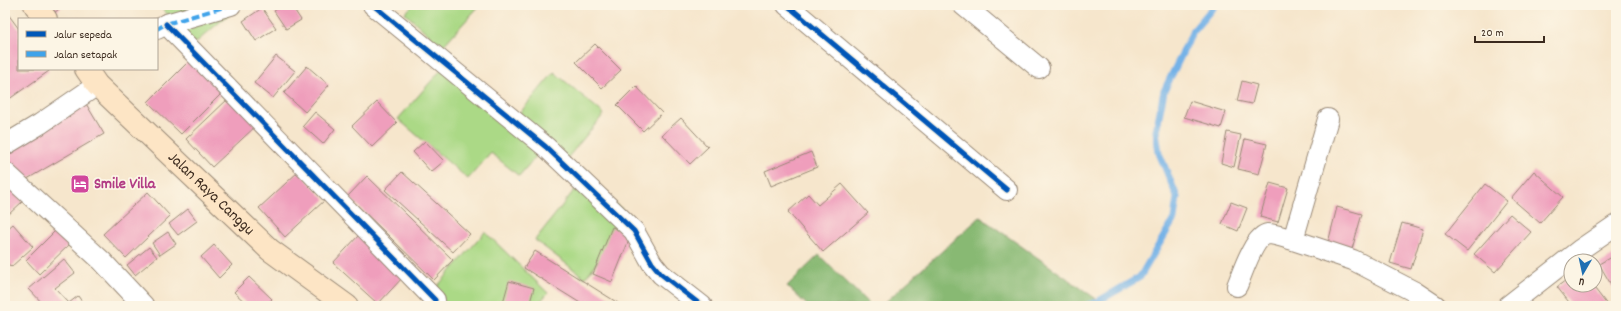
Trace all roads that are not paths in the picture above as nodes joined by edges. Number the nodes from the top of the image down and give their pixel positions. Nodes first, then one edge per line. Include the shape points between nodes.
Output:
1 (35, 5) edge
2 (230, 5) edge
3 (373, 5) edge
4 (787, 5) edge
5 (963, 5) edge
6 (45, 18) edge
7 (162, 26) edge
8 (1040, 68) dead end
9 (89, 73) edge
10 (1328, 119) dead end
11 (5, 145) edge
12 (5, 172) edge
13 (1007, 190) dead end
14 (1616, 225) edge
15 (1293, 240) junction
16 (1236, 286) dead end
17 (435, 300) dead end
18 (144, 306) edge
19 (346, 306) edge
20 (702, 306) edge
21 (1436, 306) edge
22 (1508, 306) edge

1 - 6 main road
2 - 7 street
3 - 20 street via 546,147 634,231 662,274
4 - 13 street
5 - 8 street
7 - 17 street
9 - 11 street via 40,124
9 - 19 main road, Jalan Raya Canggu via 270,250
10 - 15 street
12 - 18 street via 102,261
14 - 22 street
15 - 16 street via 1269,234 1261,237
15 - 21 street via 1353,260 1415,292

